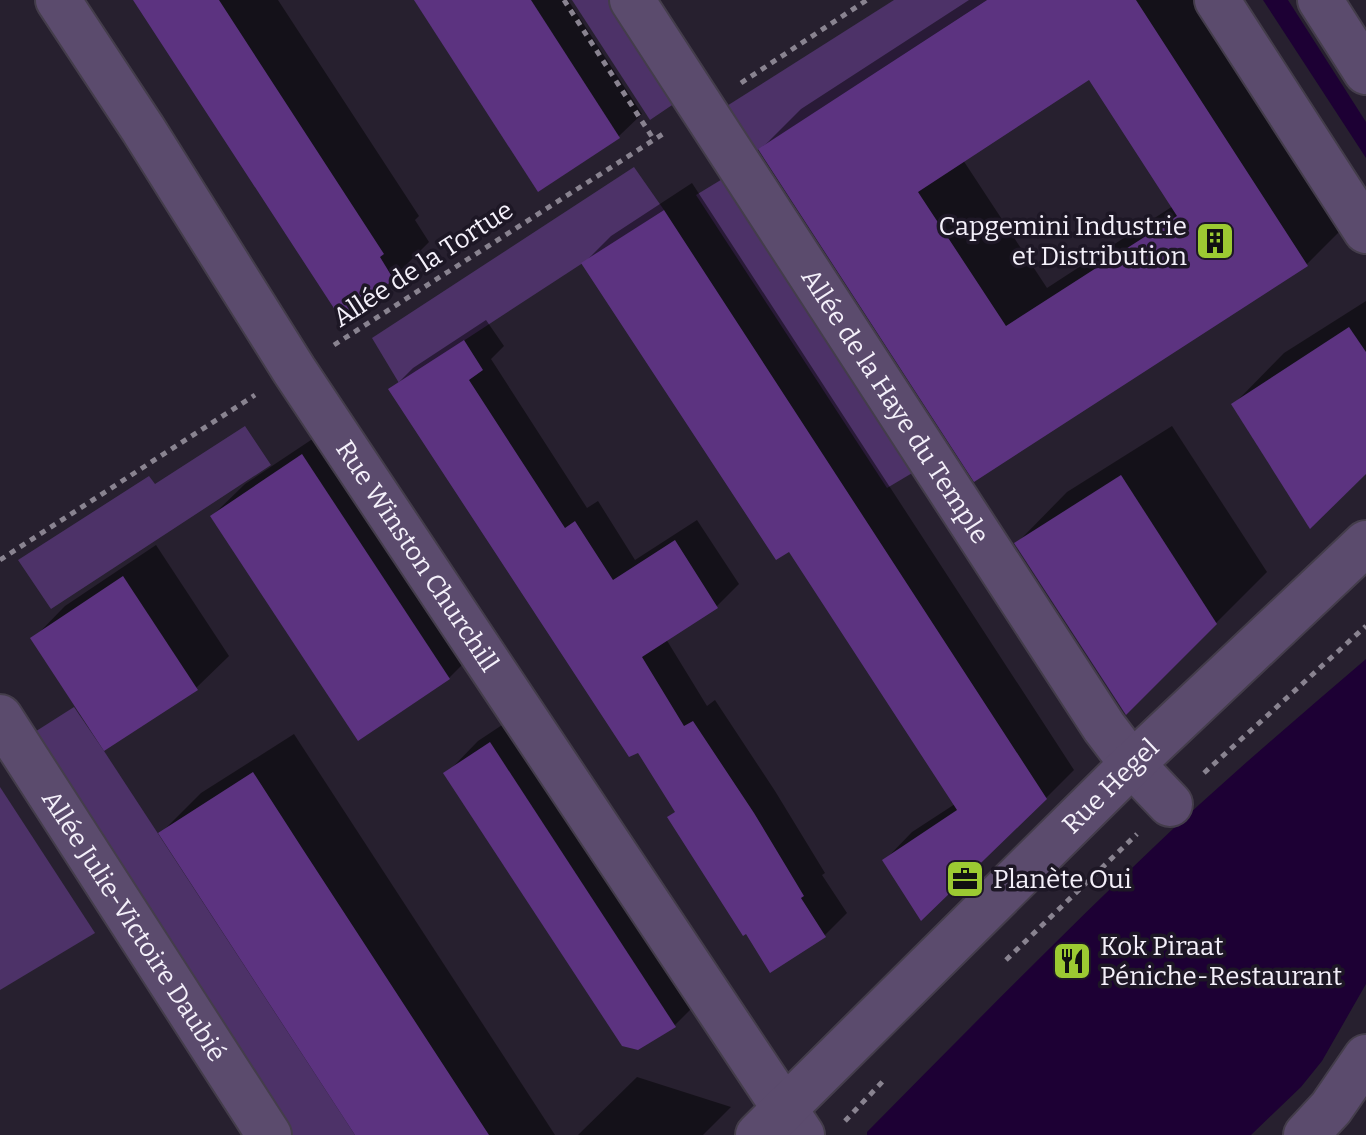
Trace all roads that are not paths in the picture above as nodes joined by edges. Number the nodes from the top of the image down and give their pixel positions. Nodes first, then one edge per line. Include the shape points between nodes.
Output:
1 (58, 0) edge
2 (632, 0) edge
3 (1217, 0) edge
4 (1320, 0) edge
5 (1366, 72) edge
6 (1366, 231) edge
7 (1366, 543) edge
8 (0, 717) edge
9 (1132, 764) junction
10 (1170, 804) road end
11 (1366, 1057) edge
12 (781, 1126) edge
13 (269, 1135) edge
14 (1306, 1135) edge

1 - 12 street, Rue Winston Churchill
2 - 9 street, Allée de la Haye du Temple
3 - 6 street
4 - 5 street
7 - 9 street, Rue Hegel
8 - 13 street, Allée Julie-Victoire Daubié
9 - 10 street, Allée de la Haye du Temple
9 - 12 street, Rue Hegel
11 - 14 street

